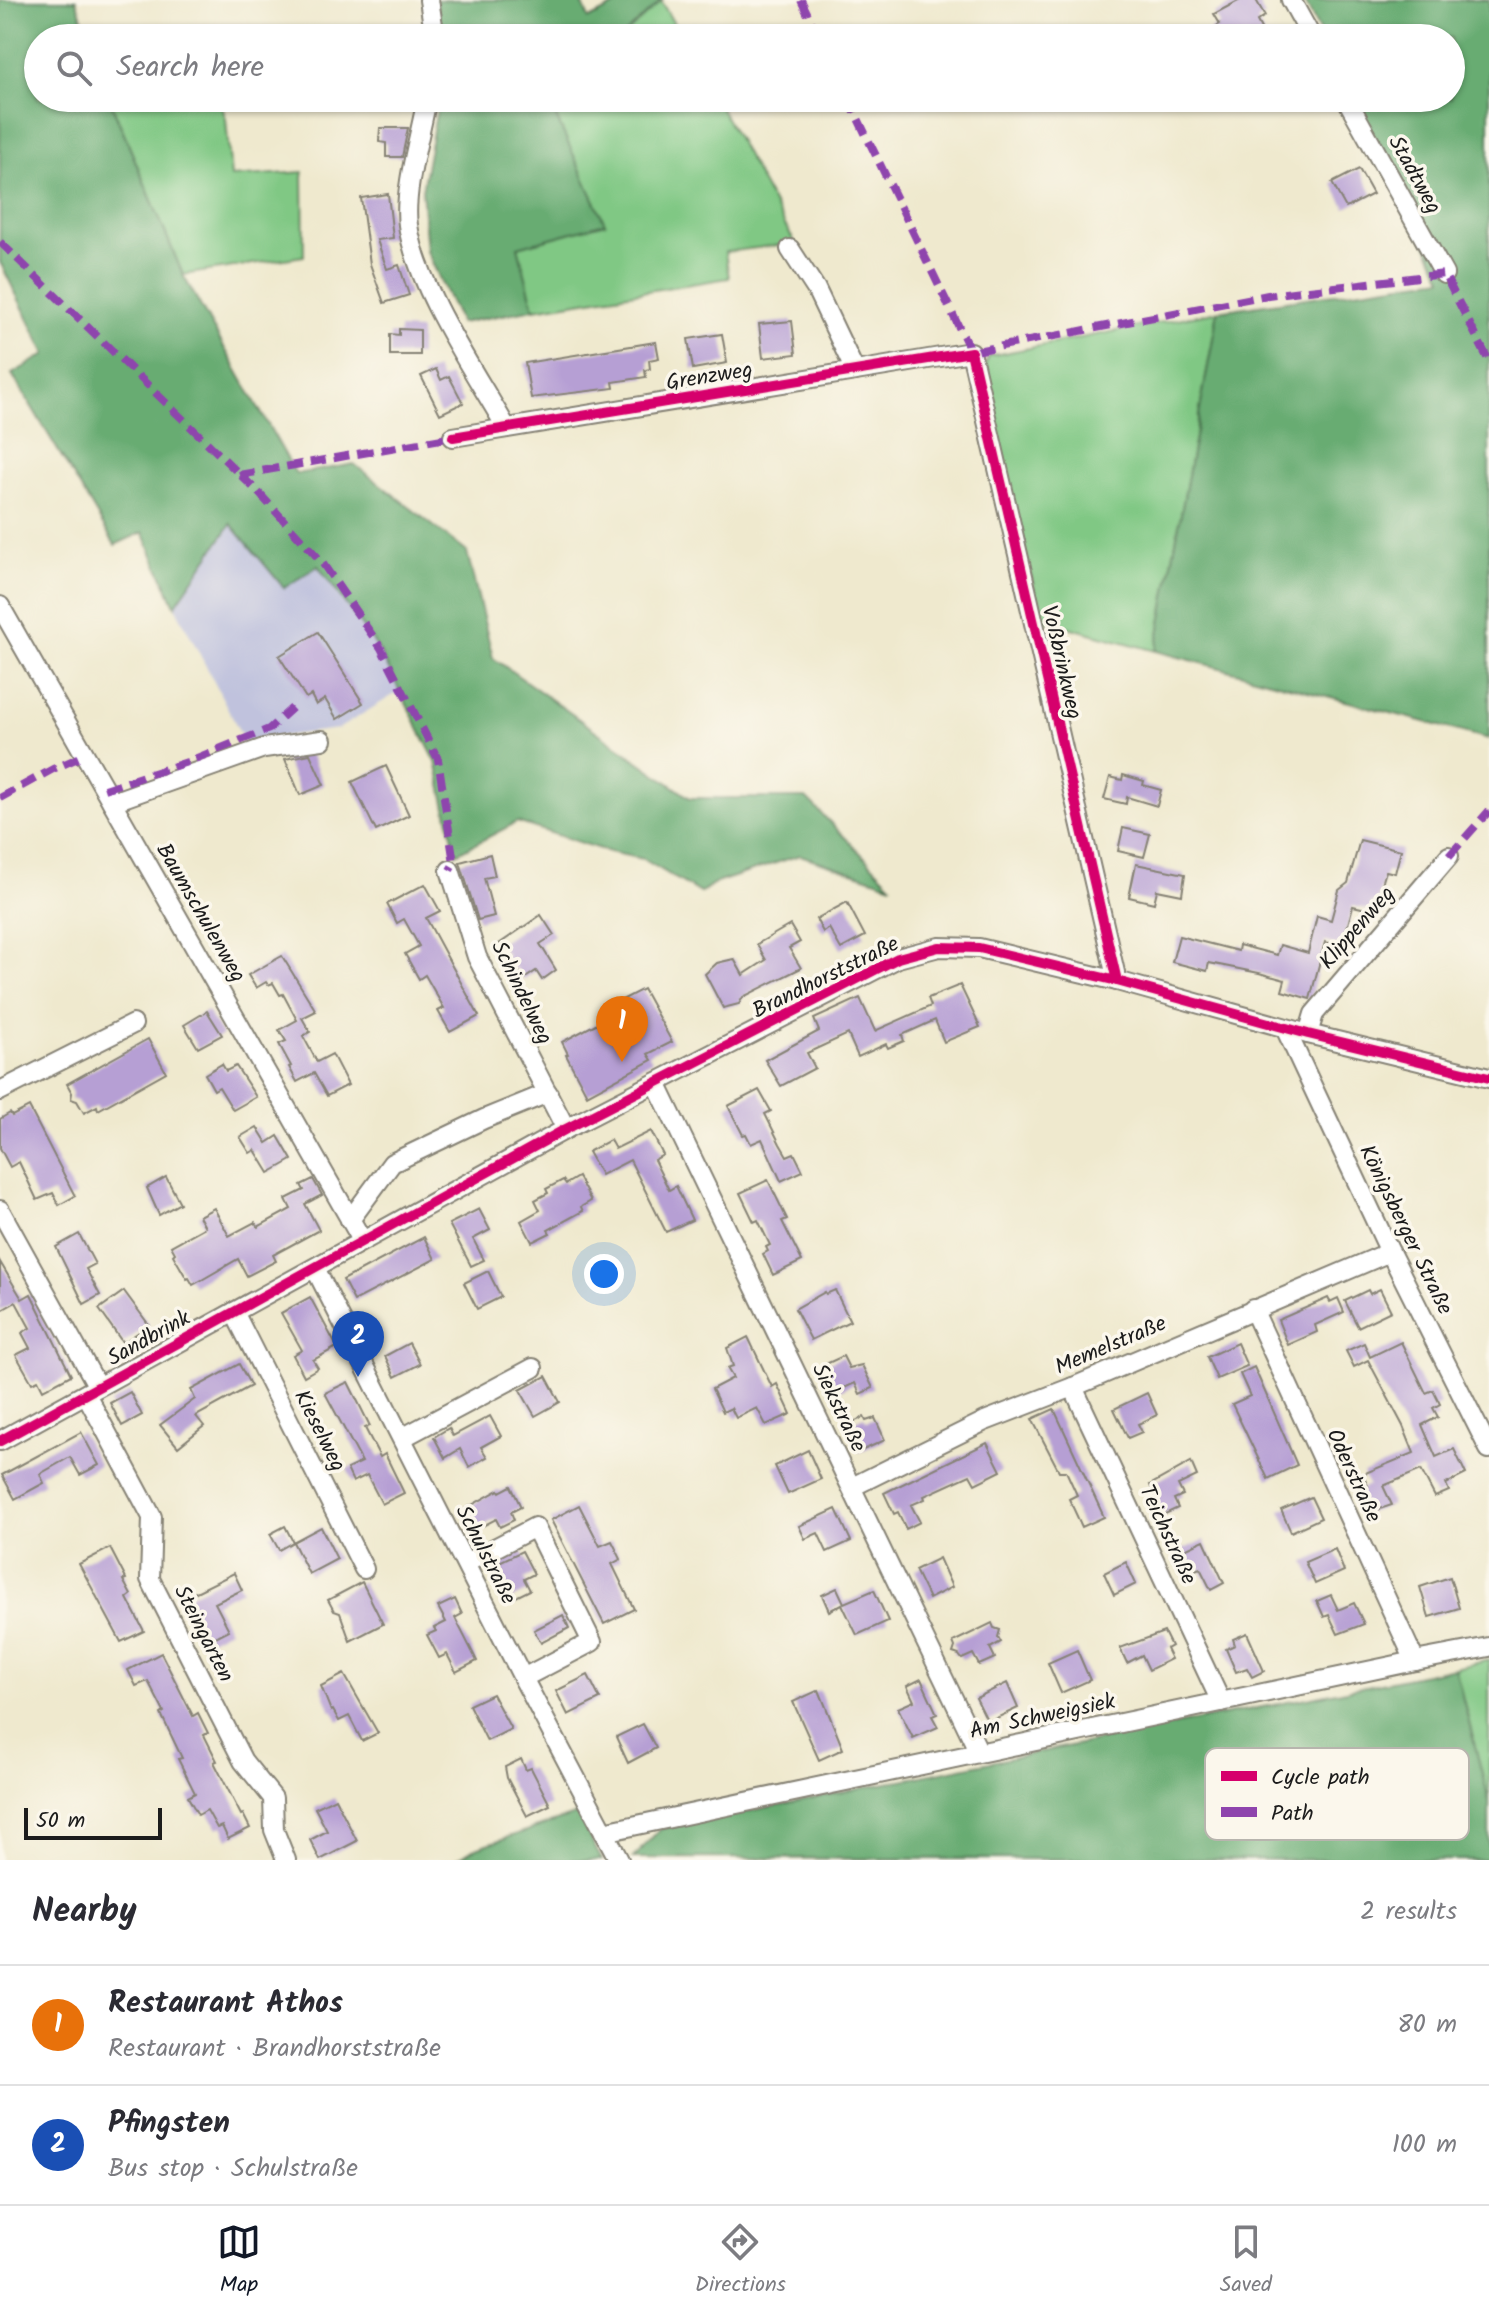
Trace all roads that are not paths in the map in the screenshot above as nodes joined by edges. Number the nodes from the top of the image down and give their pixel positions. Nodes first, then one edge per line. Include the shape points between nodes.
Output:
1 (429, 0) edge
2 (1291, 0) edge
3 (433, 24) edge
4 (1304, 24) edge
5 (424, 112) edge
6 (1354, 112) edge
7 (790, 249) dead end
8 (1444, 274) dead end
9 (971, 352) joint
10 (855, 371) junction
11 (506, 427) junction
12 (453, 437) dead end
13 (0, 606) edge
14 (322, 740) dead end
15 (112, 802) junction
16 (1449, 856) dead end
17 (450, 870) dead end
18 (1117, 981) junction
19 (133, 1024) dead end
20 (1285, 1028) junction
21 (1308, 1034) junction
22 (1489, 1078) edge
23 (656, 1083) junction
24 (0, 1091) edge
25 (548, 1093) junction
26 (566, 1129) junction
27 (0, 1210) edge
28 (350, 1220) junction
29 (362, 1240) junction
30 (1390, 1252) junction
31 (315, 1268) junction
32 (1253, 1309) junction
33 (234, 1312) junction
34 (533, 1368) dead end
35 (1073, 1387) junction
36 (92, 1390) junction
37 (402, 1438) junction
38 (0, 1441) edge
39 (1489, 1449) edge
40 (852, 1487) junction
41 (466, 1563) junction
42 (364, 1569) dead end
43 (1489, 1647) edge
44 (1415, 1661) junction
45 (523, 1678) junction
46 (1221, 1702) junction
47 (979, 1752) junction
48 (604, 1832) junction
49 (286, 1860) edge
50 (619, 1860) edge

1 - 3 street
2 - 4 street
5 - 11 street via 408,196 416,257 447,325
6 - 8 street, Stadtweg
7 - 10 street via 816,289
9 - 10 street, Grenzweg
9 - 18 street, Voßbrinkweg
10 - 11 street, Grenzweg
11 - 12 street, Grenzweg
13 - 15 street, Baumschulenweg
14 - 15 street via 264,748
15 - 28 street, Baumschulenweg
16 - 21 street, Klippenweg via 1314,1014
17 - 25 street, Schindelweg via 477,957
18 - 20 street, Brandhorststraße
18 - 23 street, Brandhorststraße via 979,948 939,947 898,958
19 - 24 street
20 - 21 street, Brandhorststraße
20 - 30 street, Königsberger Straße
21 - 22 street, Brandhorststraße
23 - 26 street, Brandhorststraße
23 - 40 street, Siekstraße
25 - 26 street, Schindelweg
25 - 28 street via 392,1163
26 - 29 street, Brandhorststraße
27 - 36 street, Steingarten
28 - 29 street, Baumschulenweg
29 - 31 street, Brandhorststraße
30 - 32 street, Memelstraße
30 - 39 street, Königsberger Straße
31 - 33 street, Sandbrink
31 - 37 street, Schulstraße
32 - 35 street, Memelstraße
32 - 44 street, Oderstraße
33 - 36 street, Sandbrink
33 - 42 street, Kieselweg
34 - 37 street
35 - 40 street, Memelstraße via 985,1421
35 - 46 street, Teichstraße
36 - 38 street, Sandbrink
36 - 49 street, Steingarten via 152,1517 150,1579 243,1761 273,1798 274,1830
37 - 41 street, Schulstraße
40 - 47 street, Siekstraße
41 - 45 street, Schulstraße
41 - 45 street via 535,1527 592,1642
43 - 44 street, Am Schweigsiek
44 - 46 street, Am Schweigsiek
45 - 48 street, Schulstraße
46 - 47 street, Am Schweigsiek
47 - 48 street, Am Schweigsiek
48 - 50 street, Schulstraße

